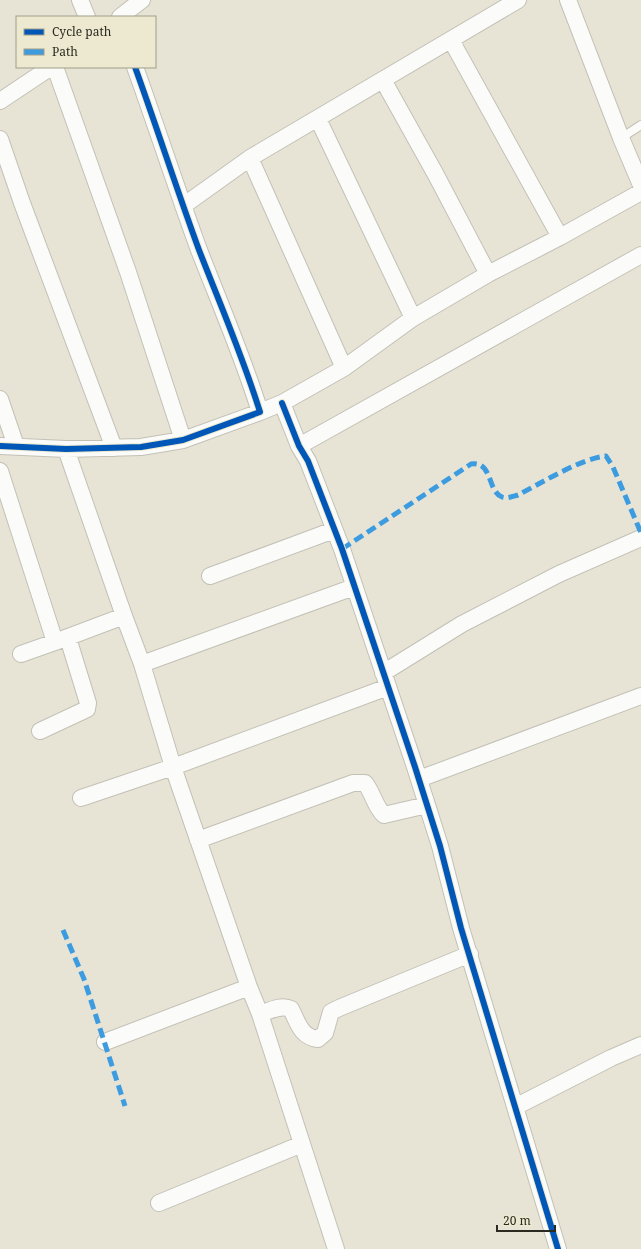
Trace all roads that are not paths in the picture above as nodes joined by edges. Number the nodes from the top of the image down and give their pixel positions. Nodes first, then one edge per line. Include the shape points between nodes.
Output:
1 (80, 0) edge
2 (142, 0) edge
3 (518, 0) edge
4 (568, 0) edge
5 (88, 16) edge
6 (121, 16) edge
7 (451, 40) junction
8 (50, 68) edge
9 (55, 68) edge
10 (135, 68) edge
11 (383, 80) junction
12 (0, 101) edge
13 (318, 119) junction
14 (641, 125) edge
15 (620, 138) junction
16 (0, 139) edge
17 (250, 158) junction
18 (641, 185) edge
19 (641, 192) edge
20 (183, 206) junction
21 (560, 237) junction
22 (641, 255) edge
23 (488, 274) junction
24 (413, 318) junction
25 (344, 368) junction
26 (0, 399) edge
27 (282, 403) junction
28 (260, 412) junction
29 (184, 440) junction
30 (0, 446) edge
31 (16, 446) junction
32 (300, 446) junction
33 (114, 448) junction
34 (66, 449) junction
35 (0, 472) edge
36 (334, 530) junction
37 (641, 538) edge
38 (210, 576) dead end
39 (354, 587) junction
40 (124, 616) junction
41 (61, 640) junction
42 (21, 654) dead end
43 (142, 664) junction
44 (385, 680) junction
45 (641, 696) edge
46 (40, 731) dead end
47 (173, 767) junction
48 (419, 779) junction
49 (81, 798) dead end
50 (427, 805) junction
51 (198, 840) junction
52 (470, 954) junction
53 (248, 986) junction
54 (260, 1014) junction
55 (105, 1042) dead end
56 (641, 1045) edge
57 (515, 1107) junction
58 (302, 1144) junction
59 (159, 1204) dead end
60 (336, 1249) edge
61 (558, 1249) edge

1 - 5 street
2 - 6 street
3 - 7 street
4 - 15 street
7 - 11 street
7 - 21 street
8 - 12 street
9 - 29 street
10 - 20 street
11 - 13 street
11 - 23 street
13 - 17 street
13 - 24 street
14 - 15 lane
15 - 18 street
16 - 33 street
17 - 20 street
17 - 25 street
19 - 21 street
20 - 28 street
21 - 23 street
22 - 32 street
23 - 24 street
24 - 25 street
25 - 27 street
26 - 31 street
27 - 28 street
27 - 32 street
28 - 29 street
29 - 33 street via 141,447
30 - 31 street
31 - 34 street
32 - 36 street
33 - 34 street
34 - 40 street
35 - 41 street
36 - 38 street
36 - 39 street
37 - 44 street via 559,574 462,624
39 - 43 street
39 - 44 street
40 - 41 street
40 - 43 street
41 - 42 street
41 - 46 street via 88,703 87,709
43 - 47 street
44 - 47 street
44 - 48 street
45 - 48 street
47 - 49 street
47 - 51 street
48 - 50 street
50 - 51 street via 384,815 365,784 353,783
50 - 52 street
51 - 53 street
52 - 54 street via 338,1008 331,1012 325,1033 318,1039 304,1034 288,1007
52 - 57 street
53 - 54 street
53 - 55 street
54 - 58 street
56 - 57 street
57 - 61 street
58 - 59 street
58 - 60 street

